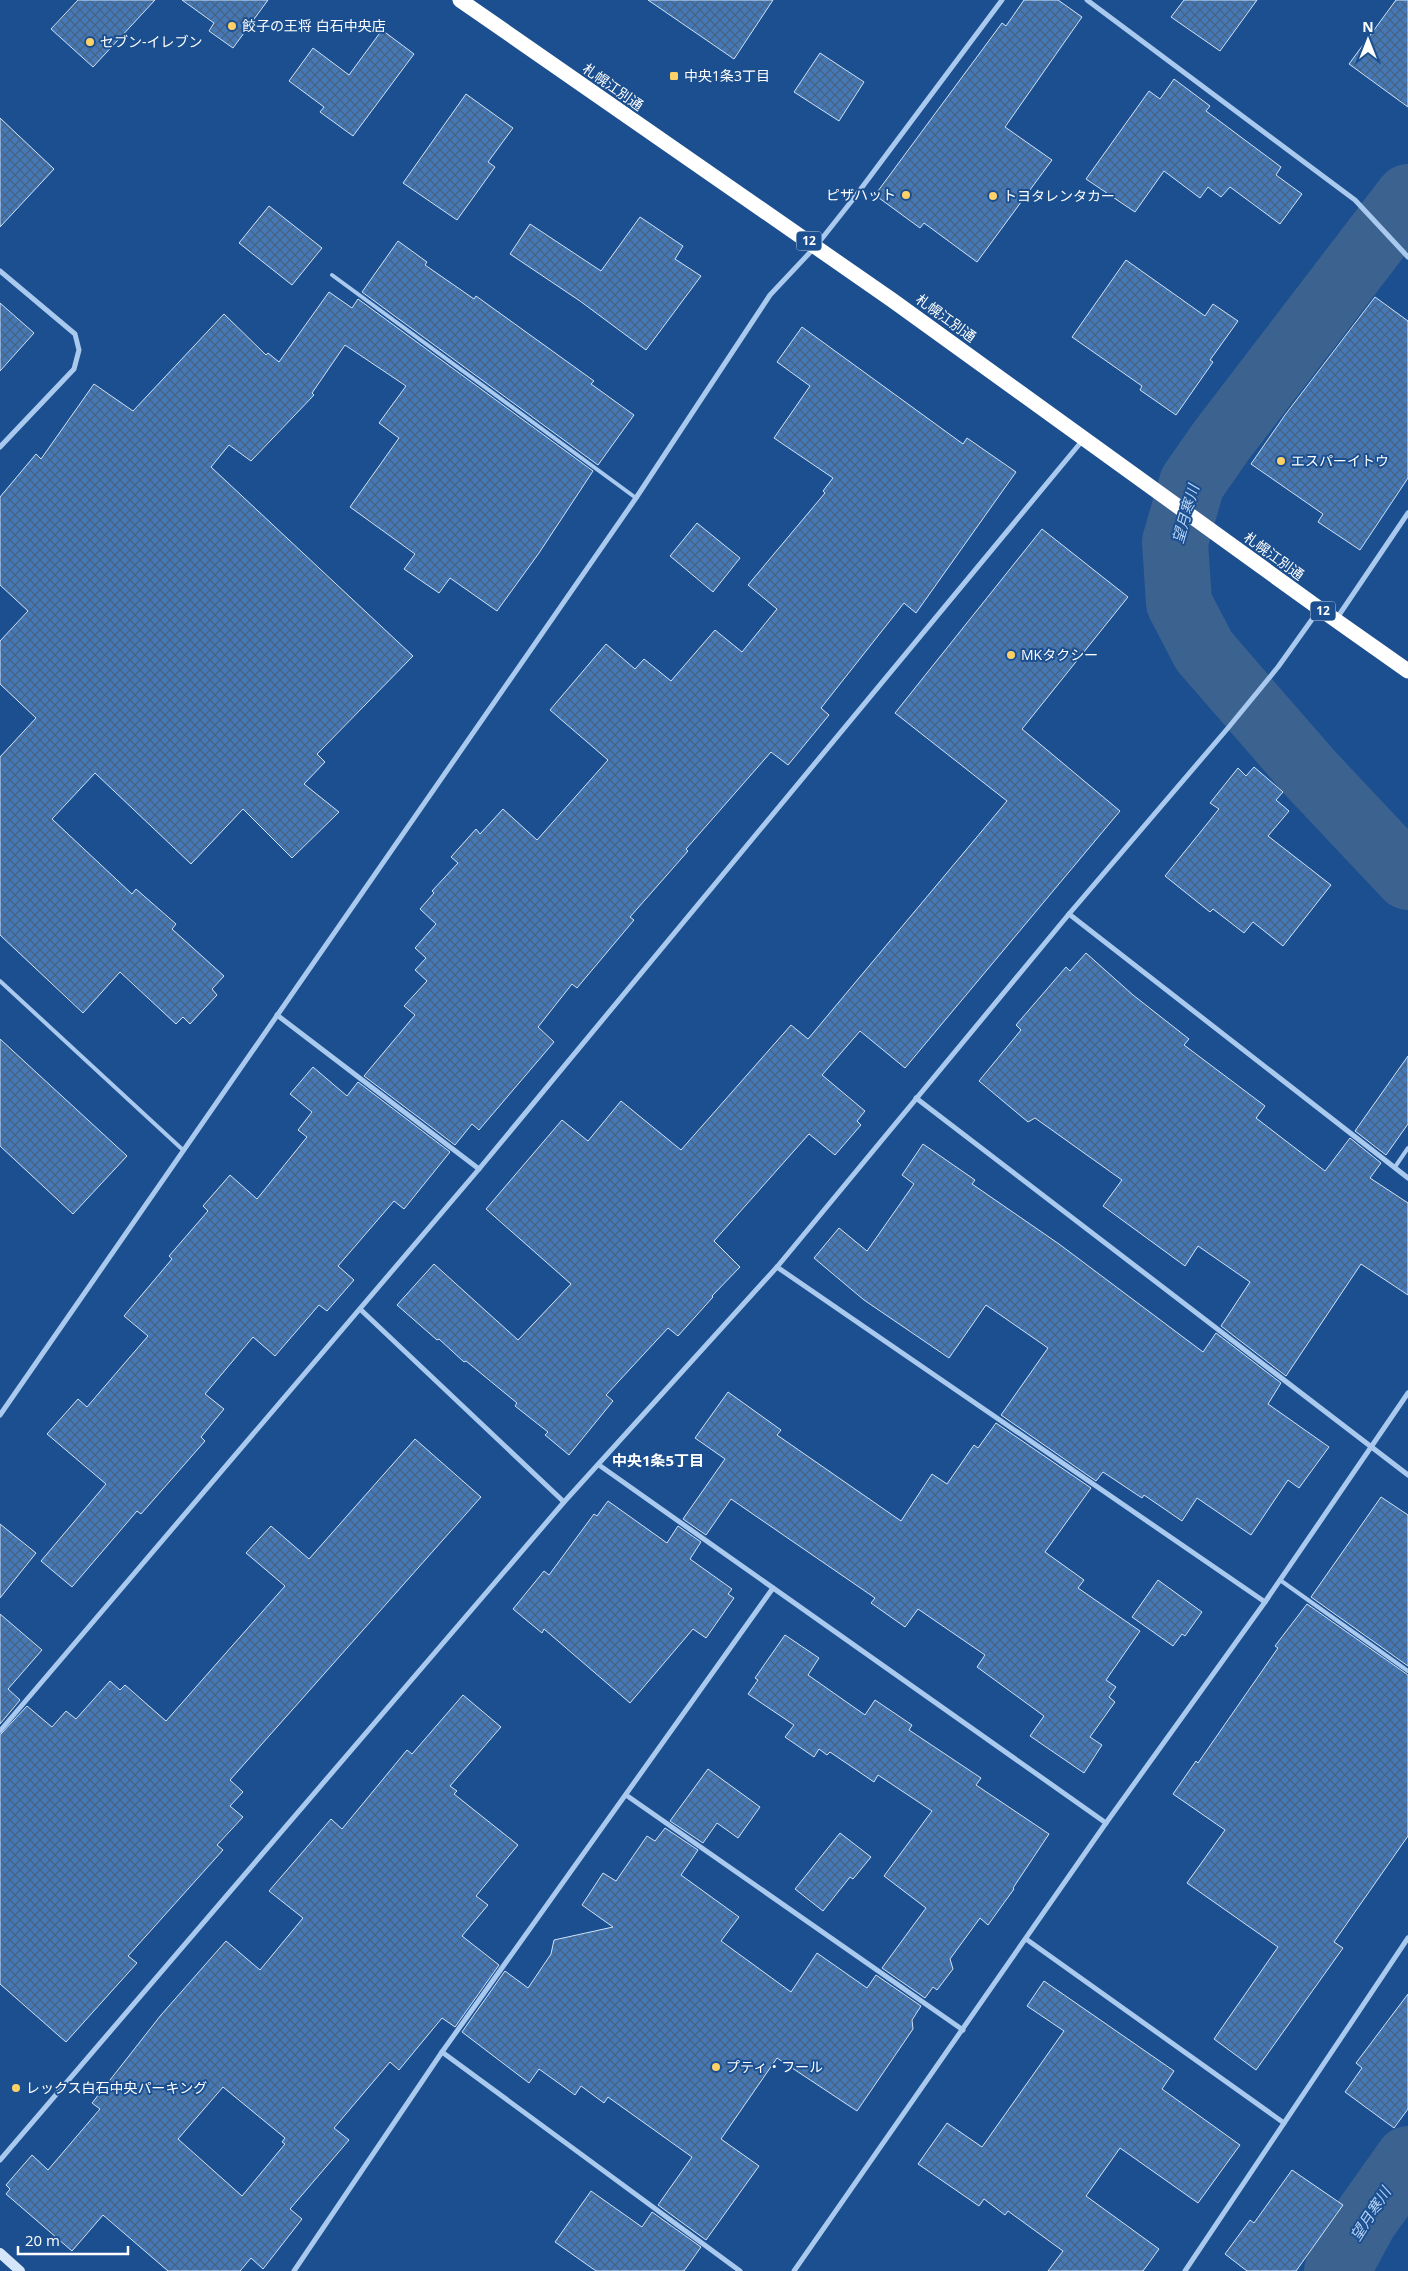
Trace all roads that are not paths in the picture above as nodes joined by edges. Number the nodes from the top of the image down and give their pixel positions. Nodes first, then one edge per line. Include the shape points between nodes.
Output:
1 (460, 0) edge
2 (1002, 0) edge
3 (1087, 0) edge
4 (816, 246) junction
5 (1408, 257) edge
6 (0, 271) edge
7 (332, 274) dead end
8 (1084, 439) junction
9 (0, 447) edge
10 (636, 498) junction
11 (1408, 513) edge
12 (1320, 609) junction
13 (1336, 620) junction
14 (1408, 671) edge
15 (1069, 914) junction
16 (0, 981) edge
17 (277, 1015) junction
18 (916, 1098) junction
19 (1408, 1148) edge
20 (183, 1150) junction
21 (1394, 1167) junction
22 (479, 1168) junction
23 (1408, 1178) edge
24 (777, 1267) junction
25 (360, 1309) junction
26 (1408, 1393) edge
27 (0, 1415) edge
28 (1371, 1447) junction
29 (598, 1465) junction
30 (1408, 1474) edge
31 (564, 1502) junction
32 (1280, 1580) junction
33 (773, 1588) junction
34 (1265, 1602) junction
35 (1408, 1671) edge
36 (0, 1731) edge
37 (626, 1795) junction
38 (1106, 1823) junction
39 (1408, 1938) edge
40 (1026, 1939) junction
41 (963, 2030) junction
42 (442, 2052) junction
43 (1284, 2123) junction
44 (0, 2160) edge
45 (0, 2252) edge
46 (20, 2271) edge
47 (294, 2271) edge
48 (740, 2271) edge
49 (794, 2271) edge
50 (1185, 2271) edge

1 - 4 highway, 札幌江別通 / 12
2 - 4 street
3 - 5 street via 1355,200
4 - 8 highway, 札幌江別通 / 12
4 - 10 street via 770,295
6 - 9 street via 75,334 79,350 74,369
7 - 10 lane
8 - 12 highway, 札幌江別通 / 12
8 - 22 street
10 - 17 street
11 - 13 street
12 - 13 highway, 札幌江別通 / 12
12 - 15 street via 1228,728
13 - 14 highway, 札幌江別通 / 12
15 - 18 street
15 - 21 street
16 - 20 lane
17 - 20 street
17 - 22 street
18 - 24 street
18 - 28 street
19 - 21 lane
20 - 27 street
21 - 23 street
22 - 25 street
24 - 29 street
24 - 34 street
25 - 31 street
25 - 36 street
26 - 28 street
28 - 30 street
28 - 32 street
29 - 31 street
29 - 33 street
31 - 44 street
32 - 34 street
32 - 35 lane
33 - 37 street
33 - 38 street
34 - 38 street
37 - 41 street
37 - 42 street
38 - 40 street
39 - 43 street
40 - 41 street
40 - 43 street
41 - 49 street
42 - 47 street
42 - 48 street
43 - 50 street
45 - 46 street

